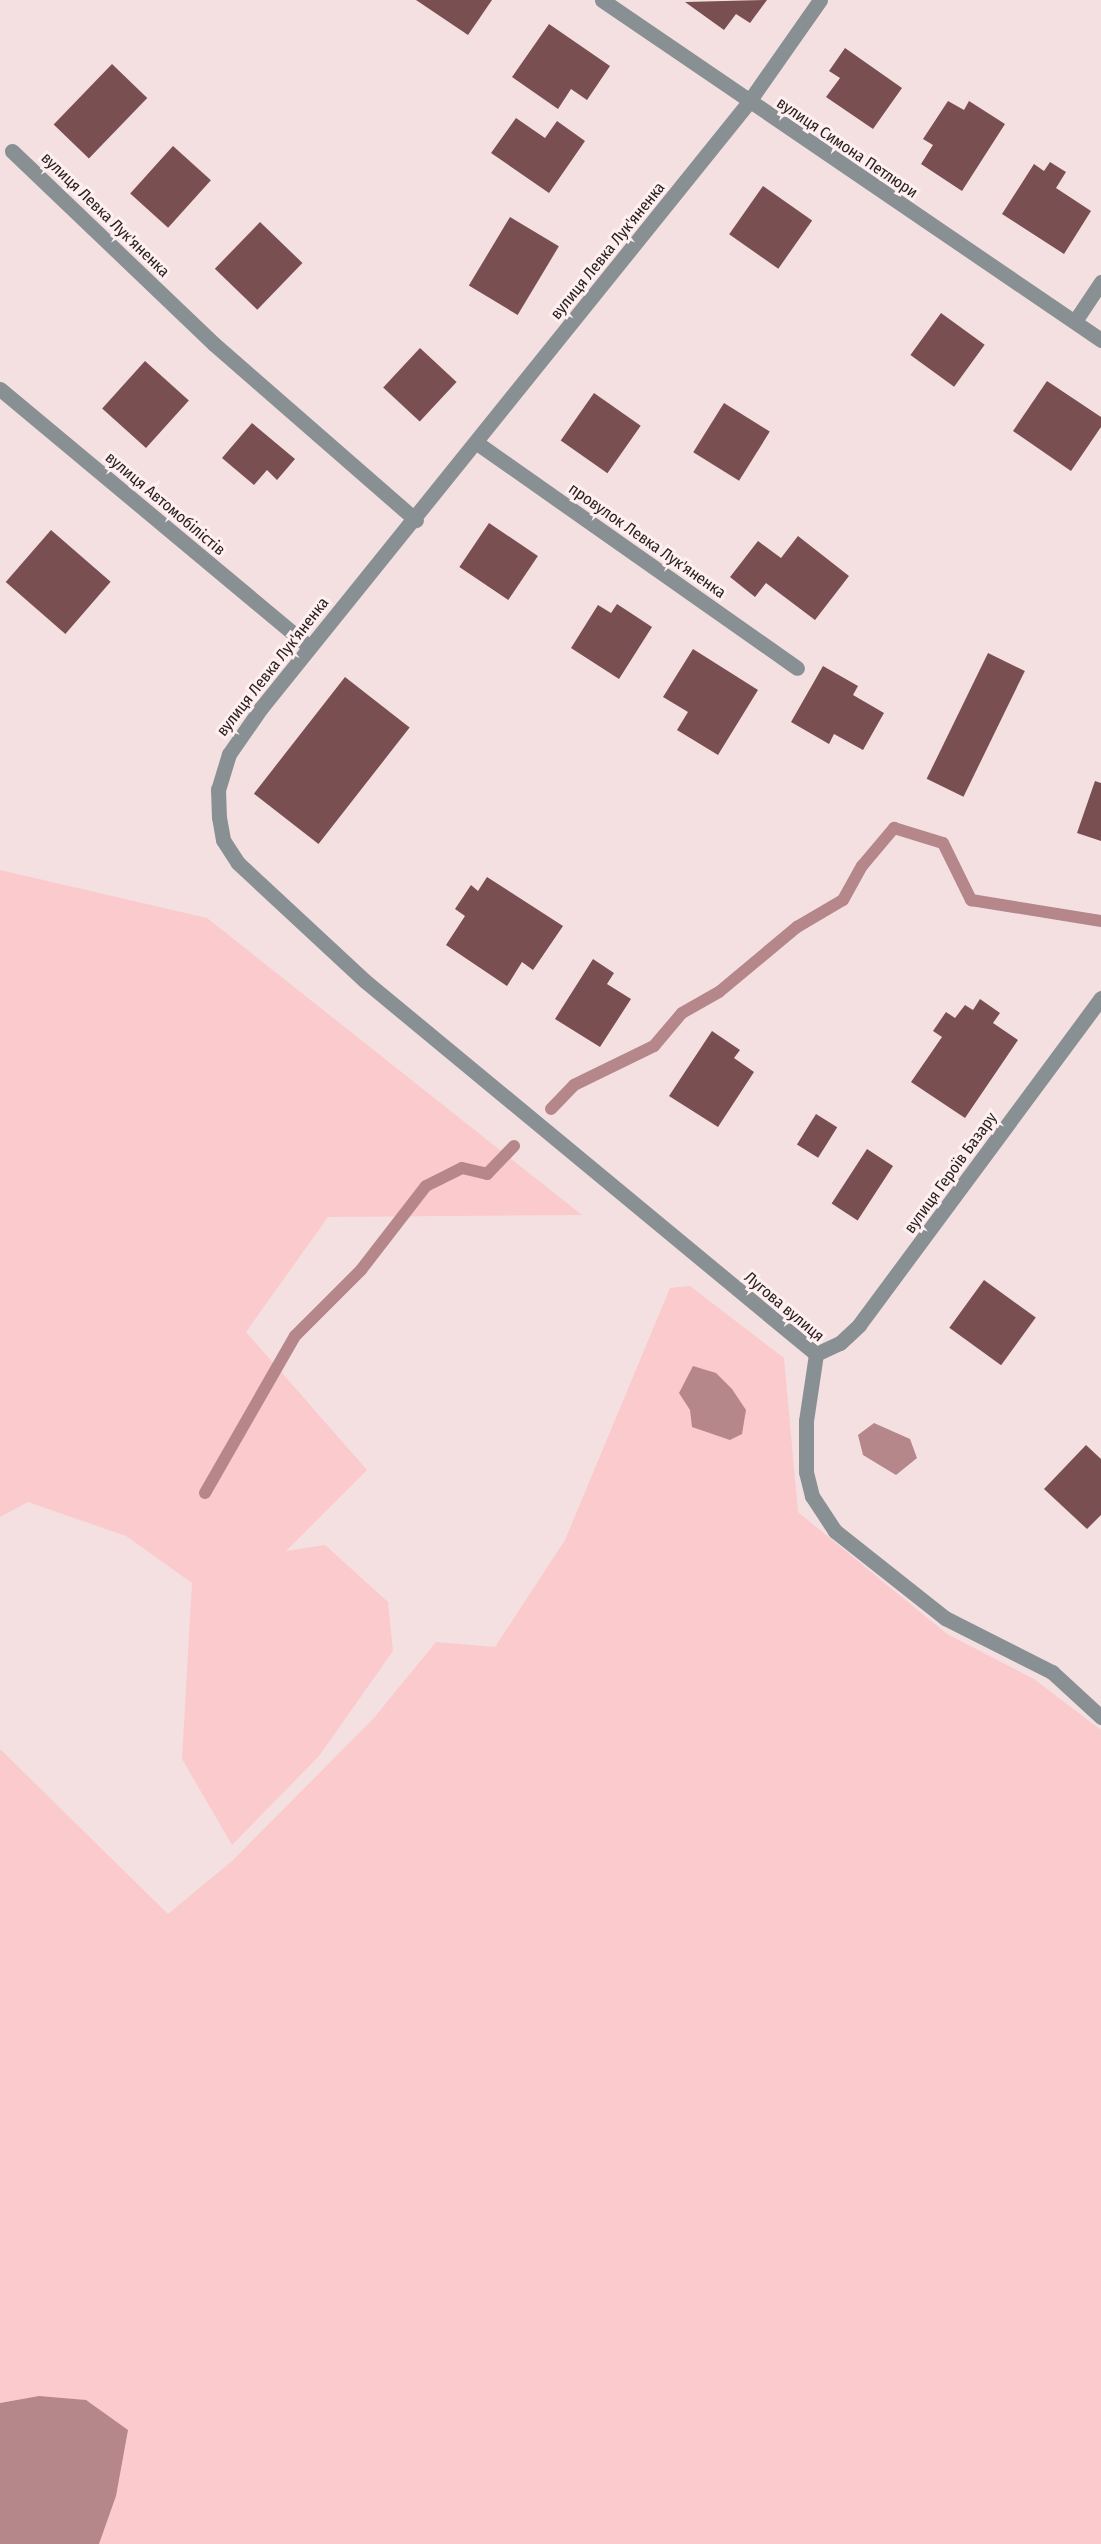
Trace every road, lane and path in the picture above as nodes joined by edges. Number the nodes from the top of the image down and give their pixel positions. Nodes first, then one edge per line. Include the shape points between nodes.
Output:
1 (602, 0) edge
2 (820, 0) edge
3 (748, 103) junction
4 (12, 151) dead end
5 (1101, 282) edge
6 (1075, 321) junction
7 (1101, 340) edge
8 (0, 388) edge
9 (477, 443) junction
10 (416, 520) junction
11 (308, 646) junction
12 (797, 668) dead end
13 (365, 981) joint
14 (1101, 998) edge
15 (816, 1354) junction
16 (1101, 1717) edge

1 - 3 street, вулиця Симона Петлюри
2 - 3 street, вулиця Левка Лук'яненка
3 - 6 street, вулиця Симона Петлюри
3 - 9 street, вулиця Левка Лук'яненка
4 - 10 street, вулиця Левка Лук'яненка via 214,344
5 - 6 street
6 - 7 street, вулиця Симона Петлюри
8 - 11 street, вулиця Автомобілістів
9 - 10 street, вулиця Левка Лук'яненка
9 - 12 street, провулок Левка Лук'яненка
10 - 11 street, вулиця Левка Лук'яненка
11 - 13 street, вулиця Левка Лук'яненка via 229,754 218,789 219,817 224,840 238,863
13 - 15 street, Лугова вулиця
14 - 15 street, вулиця Героїв Базару via 859,1325
15 - 16 street, Лугова вулиця via 806,1421 806,1472 812,1496 835,1532 945,1618 1052,1672

